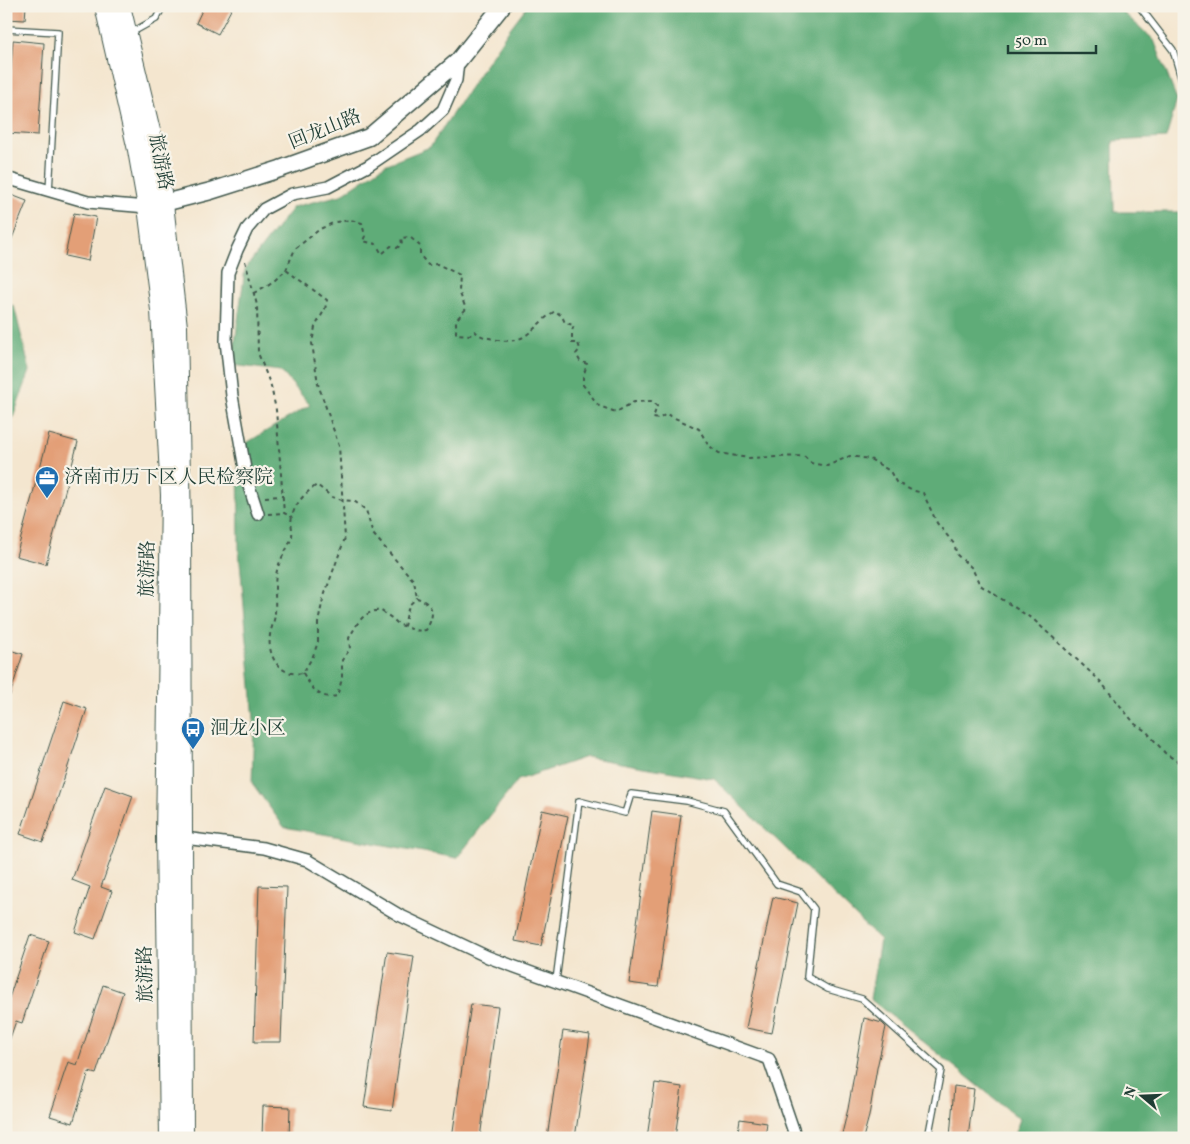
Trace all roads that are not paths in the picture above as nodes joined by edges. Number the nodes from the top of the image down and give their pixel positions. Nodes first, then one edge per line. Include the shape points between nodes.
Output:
1 (104, 6) edge
2 (121, 6) edge
3 (162, 6) edge
4 (502, 6) edge
5 (1139, 6) edge
6 (6, 30) edge
7 (127, 34) junction
8 (458, 61) junction
9 (1184, 88) edge
10 (6, 178) edge
11 (49, 191) junction
12 (156, 206) junction
13 (258, 514) road end
14 (165, 836) junction
15 (183, 837) junction
16 (556, 981) junction
17 (169, 1138) edge
18 (184, 1138) edge
19 (796, 1138) edge
20 (928, 1138) edge

1 - 12 main road, 旅游路 via 137,150
2 - 7 main road, 旅游路
3 - 7 lane via 156,19
4 - 8 street, 回龙山路
5 - 9 lane via 1173,50
6 - 11 lane via 58,32
7 - 12 main road, 旅游路 via 153,139
8 - 12 street, 回龙山路 via 369,137 280,169
8 - 13 street via 456,80 443,110 421,130 368,166 328,187 292,194 264,209 246,228 228,273 226,341 247,480
10 - 11 street
11 - 12 street via 88,202
12 - 14 main road, 旅游路 via 170,495
12 - 15 main road, 旅游路 via 178,327
14 - 15 street
14 - 17 main road, 旅游路
15 - 16 street via 264,848 307,860 399,915 488,956
15 - 18 main road, 旅游路
16 - 19 street via 769,1059
16 - 20 lane via 579,801 625,813 631,794 687,801 724,811 778,884 801,892 814,909 807,977 828,989 862,1000 941,1070

